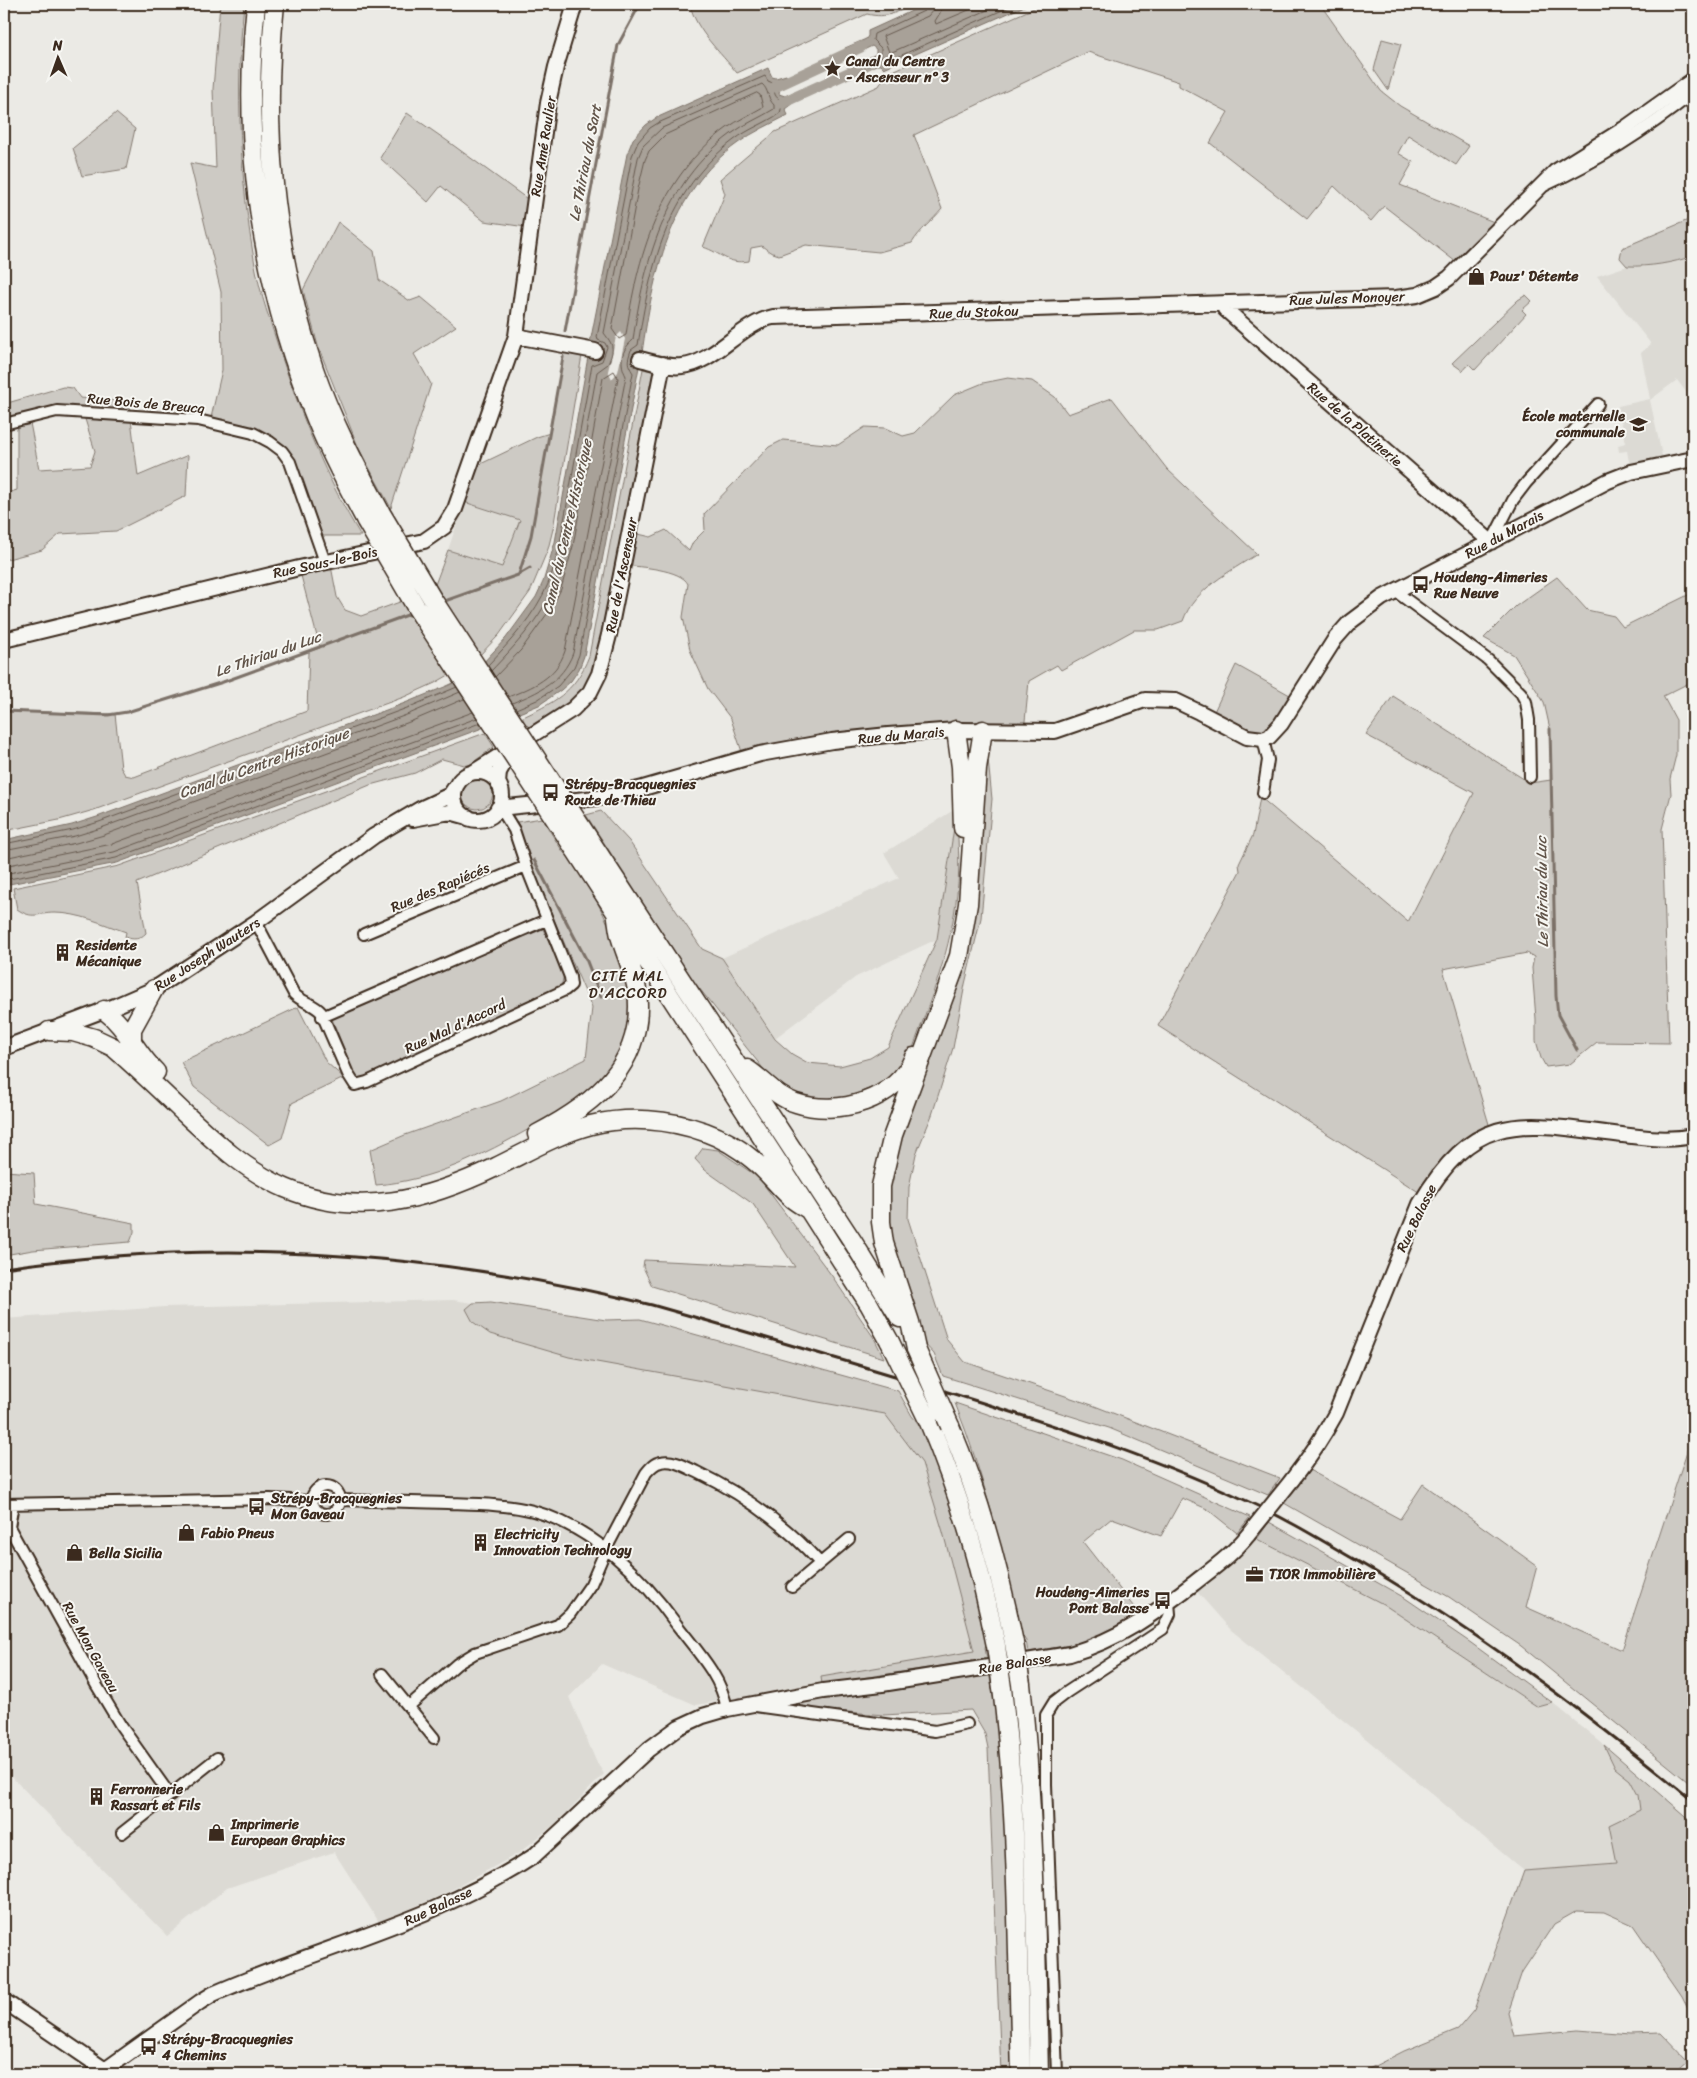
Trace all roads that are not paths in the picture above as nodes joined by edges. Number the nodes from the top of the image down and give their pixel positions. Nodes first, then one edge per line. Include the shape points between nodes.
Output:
1 (256, 4) edge
2 (275, 4) edge
3 (575, 4) edge
4 (1693, 80) edge
5 (1693, 93) edge
6 (1534, 191) junction
7 (522, 290) joint
8 (1239, 301) joint
9 (1225, 303) junction
10 (516, 336) junction
11 (589, 350) dead end
12 (640, 359) dead end
13 (663, 364) junction
14 (1598, 404) dead end
15 (4, 424) edge
16 (1693, 459) edge
17 (373, 517) junction
18 (1491, 542) junction
19 (325, 562) junction
20 (1396, 591) junction
21 (4, 640) edge
22 (956, 730) junction
23 (983, 730) junction
24 (1263, 739) junction
25 (514, 748) junction
26 (474, 772) junction
27 (1530, 777) dead end
28 (460, 780) junction
29 (500, 788) junction
30 (1263, 793) dead end
31 (532, 805) junction
32 (496, 810) junction
33 (468, 817) junction
34 (392, 826) junction
35 (514, 830) junction
36 (526, 866) junction
37 (616, 912) junction
38 (546, 920) junction
39 (256, 922) junction
40 (364, 934) dead end
41 (154, 989) junction
42 (104, 1010) junction
43 (322, 1017) junction
44 (49, 1031) junction
45 (132, 1042) junction
46 (113, 1047) junction
47 (4, 1048) edge
48 (736, 1062) junction
49 (1693, 1136) edge
50 (810, 1210) junction
51 (916, 1349) junction
52 (340, 1500) junction
53 (311, 1501) junction
54 (8, 1504) edge
55 (849, 1539) dead end
56 (606, 1549) junction
57 (820, 1563) junction
58 (792, 1587) dead end
59 (1169, 1603) junction
60 (382, 1674) dead end
61 (746, 1705) junction
62 (409, 1706) junction
63 (727, 1709) junction
64 (967, 1724) dead end
65 (434, 1738) dead end
66 (217, 1758) dead end
67 (170, 1795) junction
68 (122, 1833) dead end
69 (4, 2001) edge
70 (105, 2073) edge
71 (1021, 2074) edge
72 (1039, 2074) edge
73 (1057, 2074) edge

1 - 17 highway via 250,85 251,125 260,225 270,278 282,324 316,420
2 - 17 highway via 269,124 279,223 288,272 299,319 325,396
3 - 7 street, Rue Amé Raulier via 548,103
4 - 6 street, Rue Jules Monoyer via 1555,172
5 - 6 street, Rue Jules Monoyer via 1624,142
6 - 8 street, Rue Jules Monoyer via 1450,278 1417,295 1358,300
7 - 10 street, Rue Sous-le-Bois
8 - 9 street, Rue du Stokou
9 - 13 street, Rue du Stokou via 774,317 756,322 694,363 682,366
9 - 18 street, Rue de la Platinerie via 1225,309 1232,316
10 - 11 street
10 - 19 street, Rue Sous-le-Bois via 455,509 444,527 424,541
12 - 13 street
13 - 25 street, Rue de l'Ascenseur via 599,674 590,692 573,709
14 - 18 street via 1526,483 1513,500
15 - 19 street, Rue Bois de Breucq via 57,411 84,411 198,420 253,433 282,451 290,462
16 - 18 street, Rue du Marais via 1620,476
17 - 37 highway, bridge via 416,607
17 - 48 highway, bridge via 433,600
18 - 20 street, Rue du Marais
19 - 21 street, Rue Sous-le-Bois
20 - 24 street, Rue du Marais via 1350,622 1335,639 1280,724
20 - 27 street via 1488,660 1520,692 1526,702 1529,720
22 - 23 street, Rue du Marais
22 - 31 street, Rue du Marais via 858,738 779,750 612,795
22 - 48 highway via 963,828 960,903 948,962 911,1064 897,1083 882,1094 828,1108 796,1103 781,1096
23 - 24 street, Rue du Marais via 1055,731 1138,702 1163,699 1200,712 1247,737
23 - 51 highway via 977,768 968,904 961,948 892,1135 881,1186 884,1244
24 - 30 street via 1268,760
25 - 26 street, Rue de l'Ascenseur
25 - 29 street, Rue de l'Ascenseur via 499,772
26 - 28 street
26 - 29 street via 488,774
28 - 33 street via 456,786 455,801
28 - 34 street, Rue Joseph Wauters via 450,795
29 - 31 street, Rue du Marais via 509,800
29 - 32 street
31 - 32 street, Rue du Marais
31 - 35 street via 518,811
32 - 33 street via 482,819
32 - 35 street
33 - 34 street, Rue Joseph Wauters via 450,812 436,813
34 - 39 street, Rue Joseph Wauters
35 - 36 street, Rue Mal d'Accord
36 - 38 street, Rue Mal d'Accord
36 - 40 street, Rue des Rapiécés
37 - 45 highway via 620,938 637,990 637,1013 633,1038 614,1077 585,1106 567,1118 490,1159 421,1187 398,1193 332,1192 294,1180 268,1167 222,1135 145,1062
37 - 50 highway
38 - 43 street
38 - 43 street, Rue Mal d'Accord via 571,985 367,1082 355,1085
39 - 41 street, Rue Joseph Wauters
39 - 43 street, Rue Mal d'Accord via 294,994 317,1008
41 - 42 street, Rue Joseph Wauters
41 - 45 highway via 132,1029
42 - 44 street, Rue Joseph Wauters
42 - 45 highway via 115,1018
42 - 46 highway
44 - 46 highway via 73,1032
44 - 47 street, Rue Joseph Wauters
46 - 50 highway via 238,1160 285,1188 326,1201 373,1204 423,1196 494,1168 557,1136 611,1122 646,1120 705,1132 729,1144 754,1160 790,1197
48 - 51 highway via 884,1290
49 - 59 street, Rue Balasse, bridge via 1666,1140 1557,1128 1514,1127 1491,1132 1463,1148 1437,1176 1420,1204 1336,1413 1320,1442 1248,1536
50 - 71 highway, bridge via 869,1304 928,1420 948,1469 984,1583 1010,1750
51 - 72 highway, bridge via 985,1517 1002,1578 1014,1642 1028,1747 1032,1810
52 - 53 street via 337,1509 328,1514 315,1510
52 - 53 street via 334,1488 325,1485 313,1492
52 - 56 street via 516,1507 556,1520
53 - 54 street, Rue Mon Gaveau
54 - 67 street, Rue Mon Gaveau via 9,1527 97,1686
55 - 57 street
56 - 57 street via 646,1473 652,1465 669,1461 724,1484 759,1506
56 - 62 street via 579,1604 558,1624 475,1653 457,1664
56 - 63 street via 631,1570 670,1614 717,1680
57 - 58 street
59 - 61 street, Rue Balasse via 1113,1639 1070,1654
59 - 73 street via 1170,1614 1164,1629 1067,1692 1054,1702 1046,1715
60 - 62 street
61 - 63 street, Rue Balasse
61 - 64 street, Rue Balasse via 935,1731
62 - 65 street
63 - 70 street, Rue Balasse via 680,1727 650,1749 534,1856 513,1870 405,1922 213,1994
66 - 67 street
67 - 68 street
69 - 70 street

